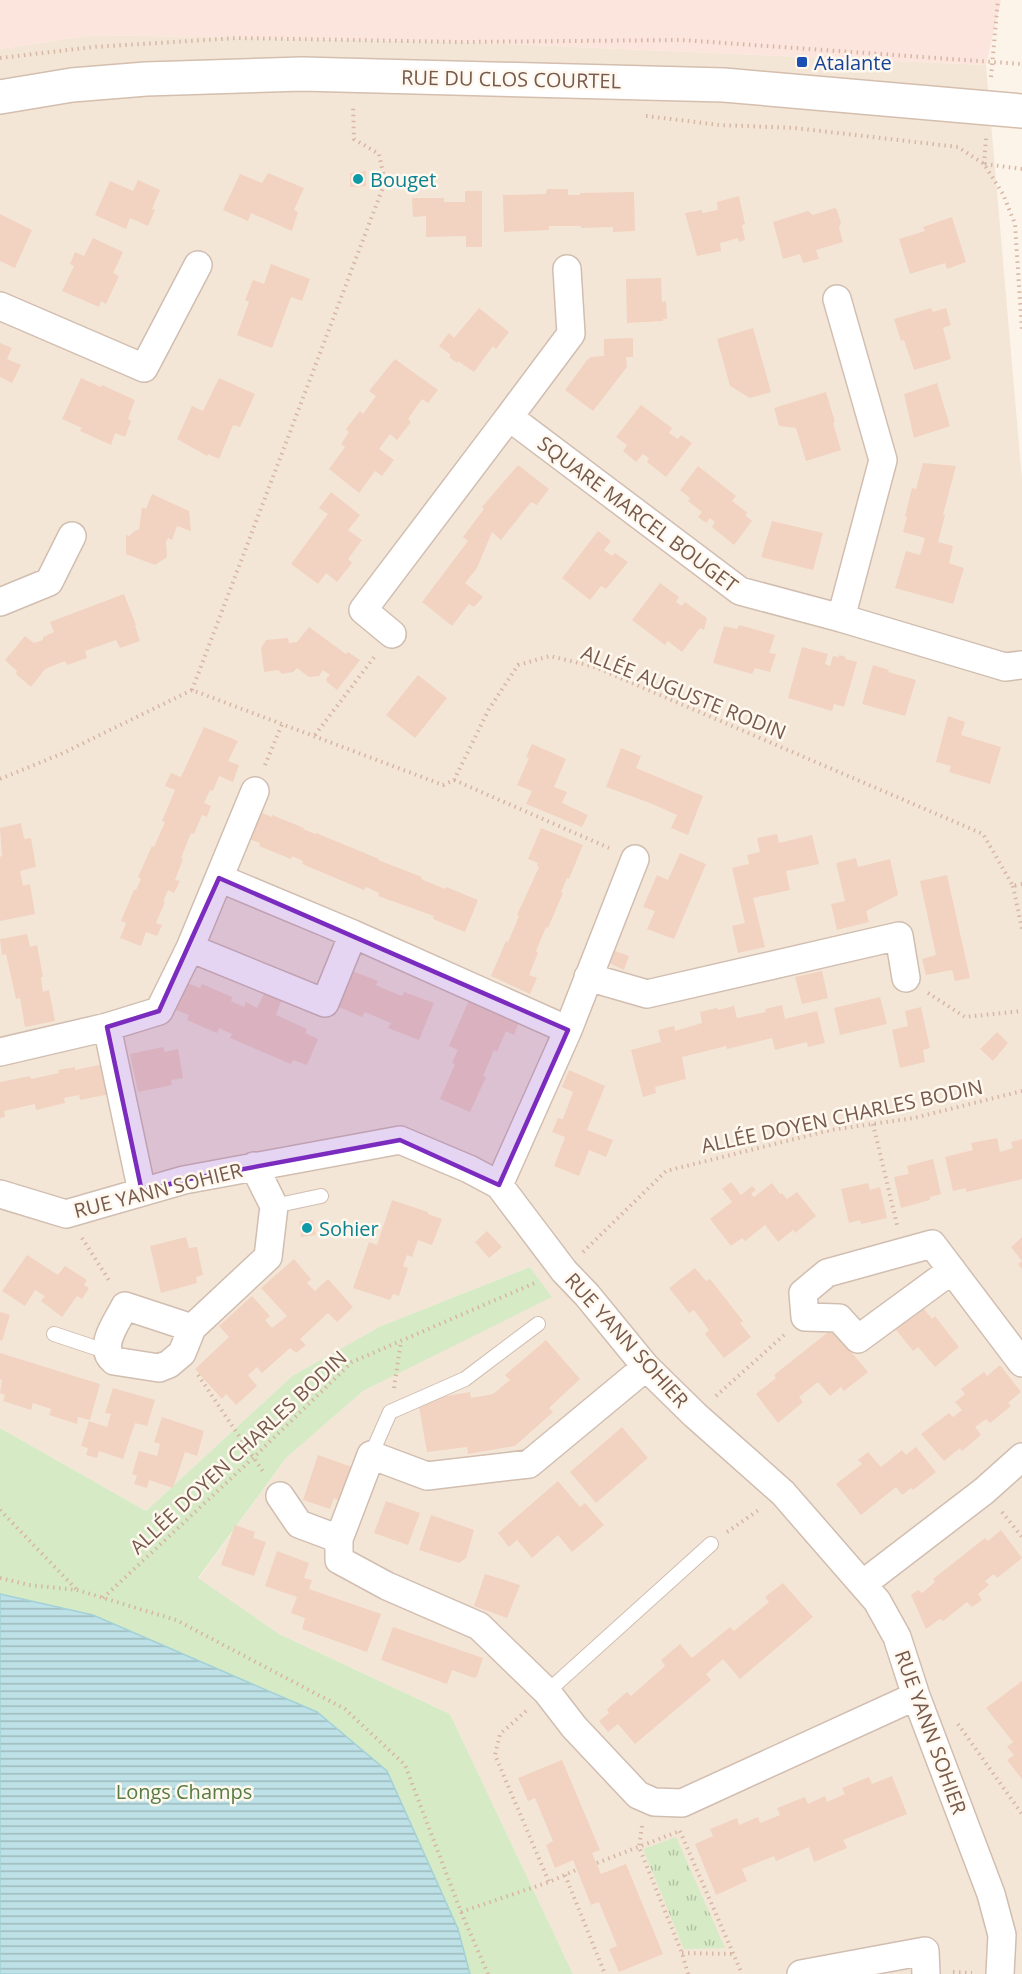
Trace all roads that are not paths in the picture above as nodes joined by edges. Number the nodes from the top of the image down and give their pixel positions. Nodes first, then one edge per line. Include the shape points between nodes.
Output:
1 (0, 97) edge
2 (1022, 111) edge
3 (198, 265) dead end
4 (567, 269) dead end
5 (837, 299) dead end
6 (0, 306) edge
7 (509, 417) junction
8 (72, 536) dead end
9 (0, 602) edge
10 (841, 618) junction
11 (392, 634) road end
12 (1022, 665) edge
13 (255, 791) road end
14 (635, 859) road end
15 (219, 878) junction
16 (353, 934) junction
17 (190, 948) junction
18 (588, 977) junction
19 (906, 978) road end
20 (107, 1027) junction
21 (568, 1030) junction
22 (0, 1052) edge
23 (254, 1166) junction
24 (499, 1185) junction
25 (142, 1192) junction
26 (0, 1194) edge
27 (321, 1196) dead end
28 (274, 1206) junction
29 (952, 1270) junction
30 (538, 1324) dead end
31 (192, 1328) junction
32 (54, 1334) dead end
33 (108, 1352) junction
34 (1022, 1363) edge
35 (646, 1367) junction
36 (371, 1455) junction
37 (1022, 1458) edge
38 (280, 1496) dead end
39 (339, 1539) junction
40 (711, 1544) dead end
41 (864, 1583) junction
42 (547, 1692) junction
43 (916, 1696) junction
44 (1012, 1933) edge
45 (925, 1972) edge
46 (801, 1974) edge
47 (1000, 1974) edge

1 - 2 main road, RUE DU CLOS COURTEL via 72,85 146,79 302,74 724,85
3 - 6 street via 144,368
4 - 7 street via 571,334
5 - 10 street via 884,460
7 - 10 street, SQUARE MARCEL BOUGET via 740,591
7 - 11 street via 363,610
8 - 9 street via 49,582
10 - 12 street, SQUARE MARCEL BOUGET via 1005,667
13 - 15 street
14 - 18 street
15 - 16 street
15 - 17 street
16 - 17 street via 325,1003
16 - 21 street
17 - 20 street via 159,1011
18 - 19 street via 647,994 899,936
18 - 21 street
20 - 22 street
20 - 25 street
21 - 24 street
23 - 24 street, RUE YANN SOHIER via 400,1140
23 - 25 street, RUE YANN SOHIER
23 - 28 street
24 - 35 street, RUE YANN SOHIER via 564,1271
25 - 26 street, RUE YANN SOHIER via 66,1214
27 - 28 lane
28 - 31 street via 268,1257
29 - 29 street via 932,1244 827,1273 803,1293 805,1317 839,1318 858,1339
29 - 34 street
30 - 36 lane via 465,1379 390,1412
31 - 33 street via 182,1353 159,1368 114,1361
31 - 33 street via 125,1306 109,1336
32 - 33 lane
35 - 36 street via 529,1464 427,1476
35 - 41 street, RUE YANN SOHIER via 783,1493
36 - 39 street
37 - 41 street
38 - 39 street via 299,1524
39 - 42 street via 339,1560 387,1586 479,1626
40 - 42 lane
41 - 43 street, RUE YANN SOHIER via 897,1637
42 - 43 street via 638,1796 654,1802 682,1803
43 - 44 street, RUE YANN SOHIER via 991,1894
44 - 47 street, RUE YANN SOHIER
45 - 46 street via 925,1951

